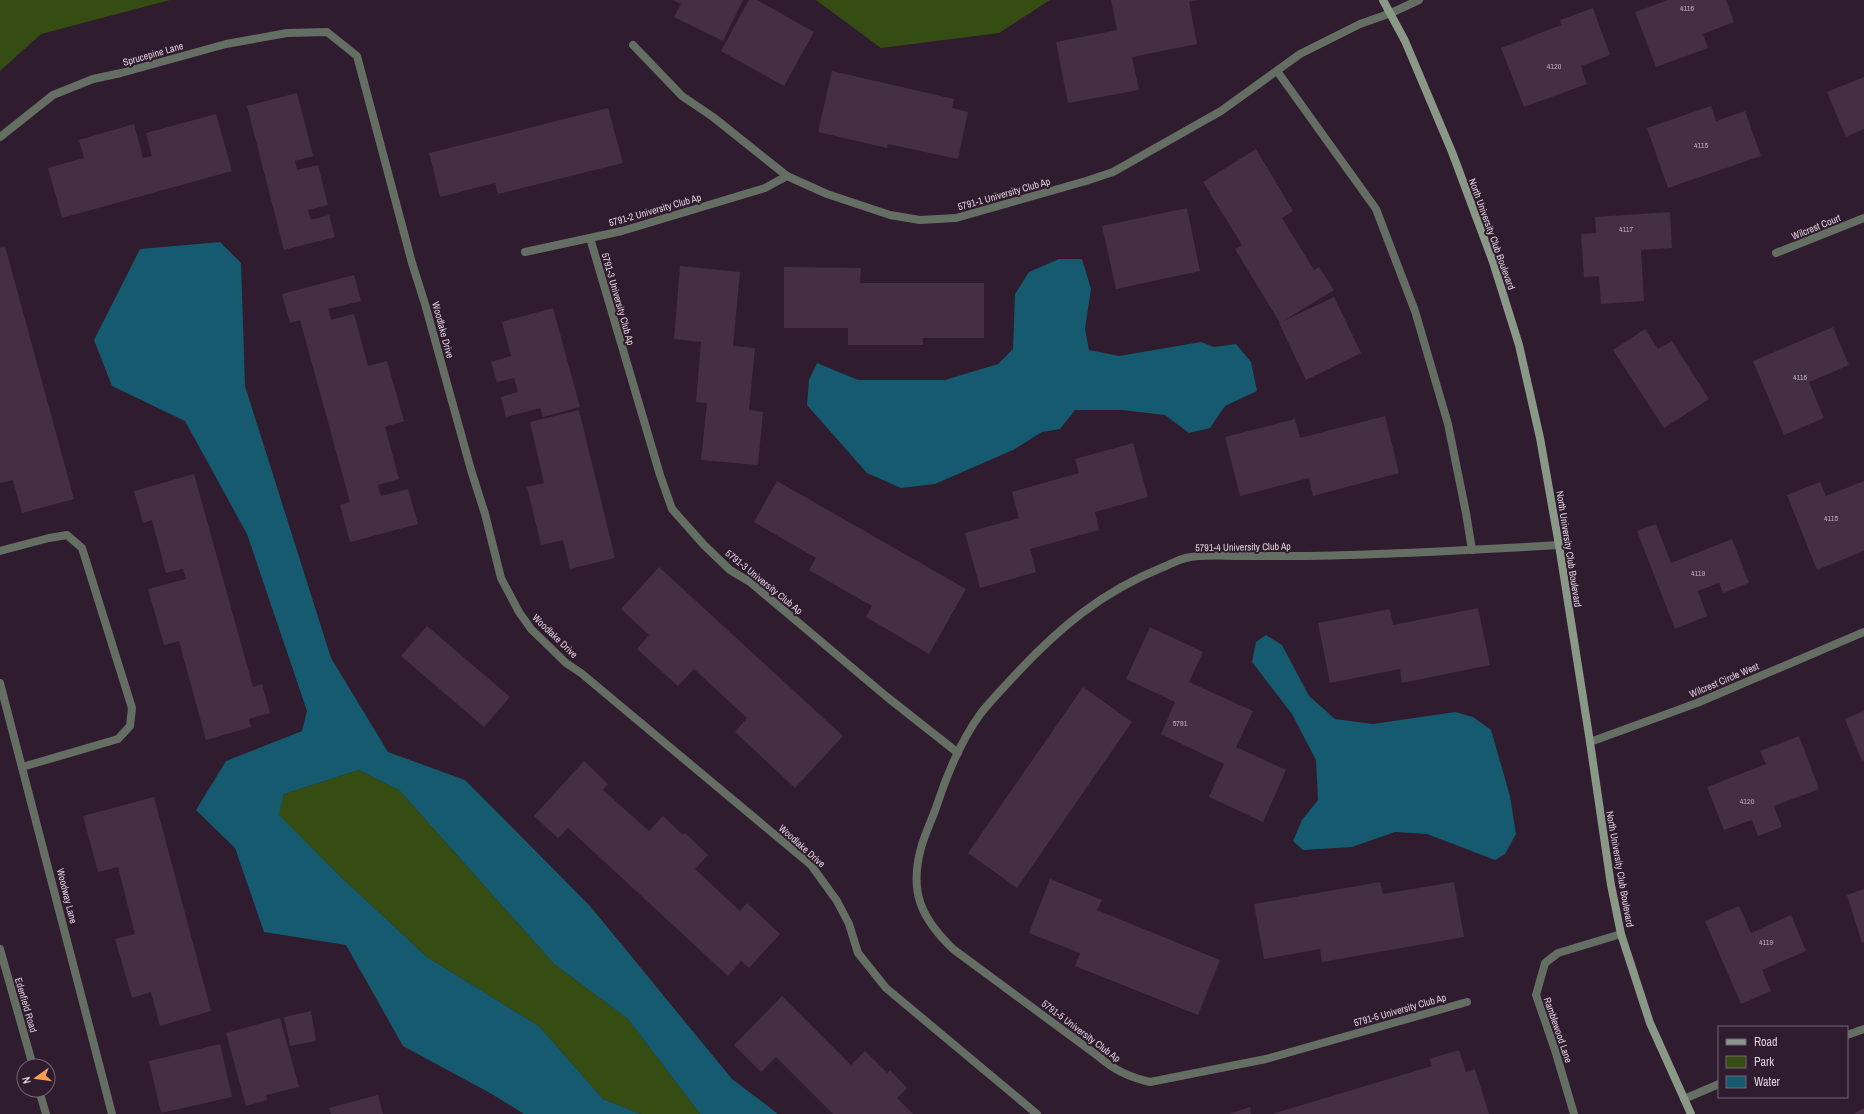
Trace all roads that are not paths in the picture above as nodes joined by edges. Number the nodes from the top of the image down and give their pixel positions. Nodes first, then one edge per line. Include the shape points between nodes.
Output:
1 (1383, 0) edge
2 (1419, 0) edge
3 (1391, 13) junction
4 (327, 32) joint
5 (633, 44) dead end
6 (1277, 71) junction
7 (0, 137) edge
8 (787, 176) junction
9 (1864, 218) edge
10 (590, 238) junction
11 (525, 252) dead end
12 (1776, 253) dead end
13 (1558, 545) junction
14 (1472, 550) junction
15 (0, 551) edge
16 (1864, 632) edge
17 (0, 683) edge
18 (1590, 742) junction
19 (958, 753) junction
20 (22, 767) junction
21 (1621, 934) junction
22 (0, 949) edge
23 (1467, 1002) dead end
24 (1864, 1029) edge
25 (1848, 1035) edge
26 (30, 1058) edge
27 (1718, 1084) edge
28 (41, 1098) edge
29 (1684, 1099) junction
30 (46, 1114) edge
31 (112, 1114) edge
32 (1037, 1114) edge
33 (1574, 1114) edge
34 (1691, 1114) edge

1 - 3 street, North University Club Boulevard
2 - 3 street, 5791-1 University Club Ap
3 - 6 street, 5791-1 University Club Ap via 1360,24 1300,54
3 - 13 street, North University Club Boulevard via 1406,41 1452,152 1493,262 1519,345 1540,438
4 - 7 street, Sprucepine Lane via 287,34 226,44 93,79 53,95
4 - 32 street, Woodlake Drive via 358,56 412,262 501,578 518,612 531,629 566,663 812,865 838,901 849,924 858,953 886,988
5 - 8 street, 5791-1 University Club Ap via 682,96 713,117
6 - 8 street, 5791-1 University Club Ap via 1221,111 1113,172 956,218 920,220 890,215 827,194
6 - 14 street via 1376,209 1415,311 1448,424
8 - 10 street, 5791-2 University Club Ap via 765,188 622,231
9 - 12 street, Wilcrest Court
10 - 11 street, 5791-2 University Club Ap
10 - 19 street, 5791-3 University Club Ap via 672,509 730,570 750,582
13 - 14 street, 5791-4 University Club Ap
13 - 18 street, North University Club Boulevard
14 - 19 street, 5791-4 University Club Ap via 1185,558 1120,587 1078,615 1048,640 980,715
15 - 20 street via 67,535 82,548 132,708 130,726 118,739
16 - 18 street, Wilcrest Circle West via 1697,703
17 - 20 street, Woodway Lane
18 - 21 street, North University Club Boulevard via 1611,885
19 - 23 street, 5791-5 University Club Ap via 921,848 918,898 927,920 953,949 1112,1068 1132,1078 1150,1082 1266,1059
20 - 31 street, Woodway Lane
21 - 29 street, North University Club Boulevard via 1650,1023
21 - 33 street, Ramblewood Lane via 1558,953 1545,963 1536,995
22 - 26 street, Edenfield Road
24 - 25 street
27 - 29 street
28 - 30 street
29 - 34 street, North University Club Boulevard

